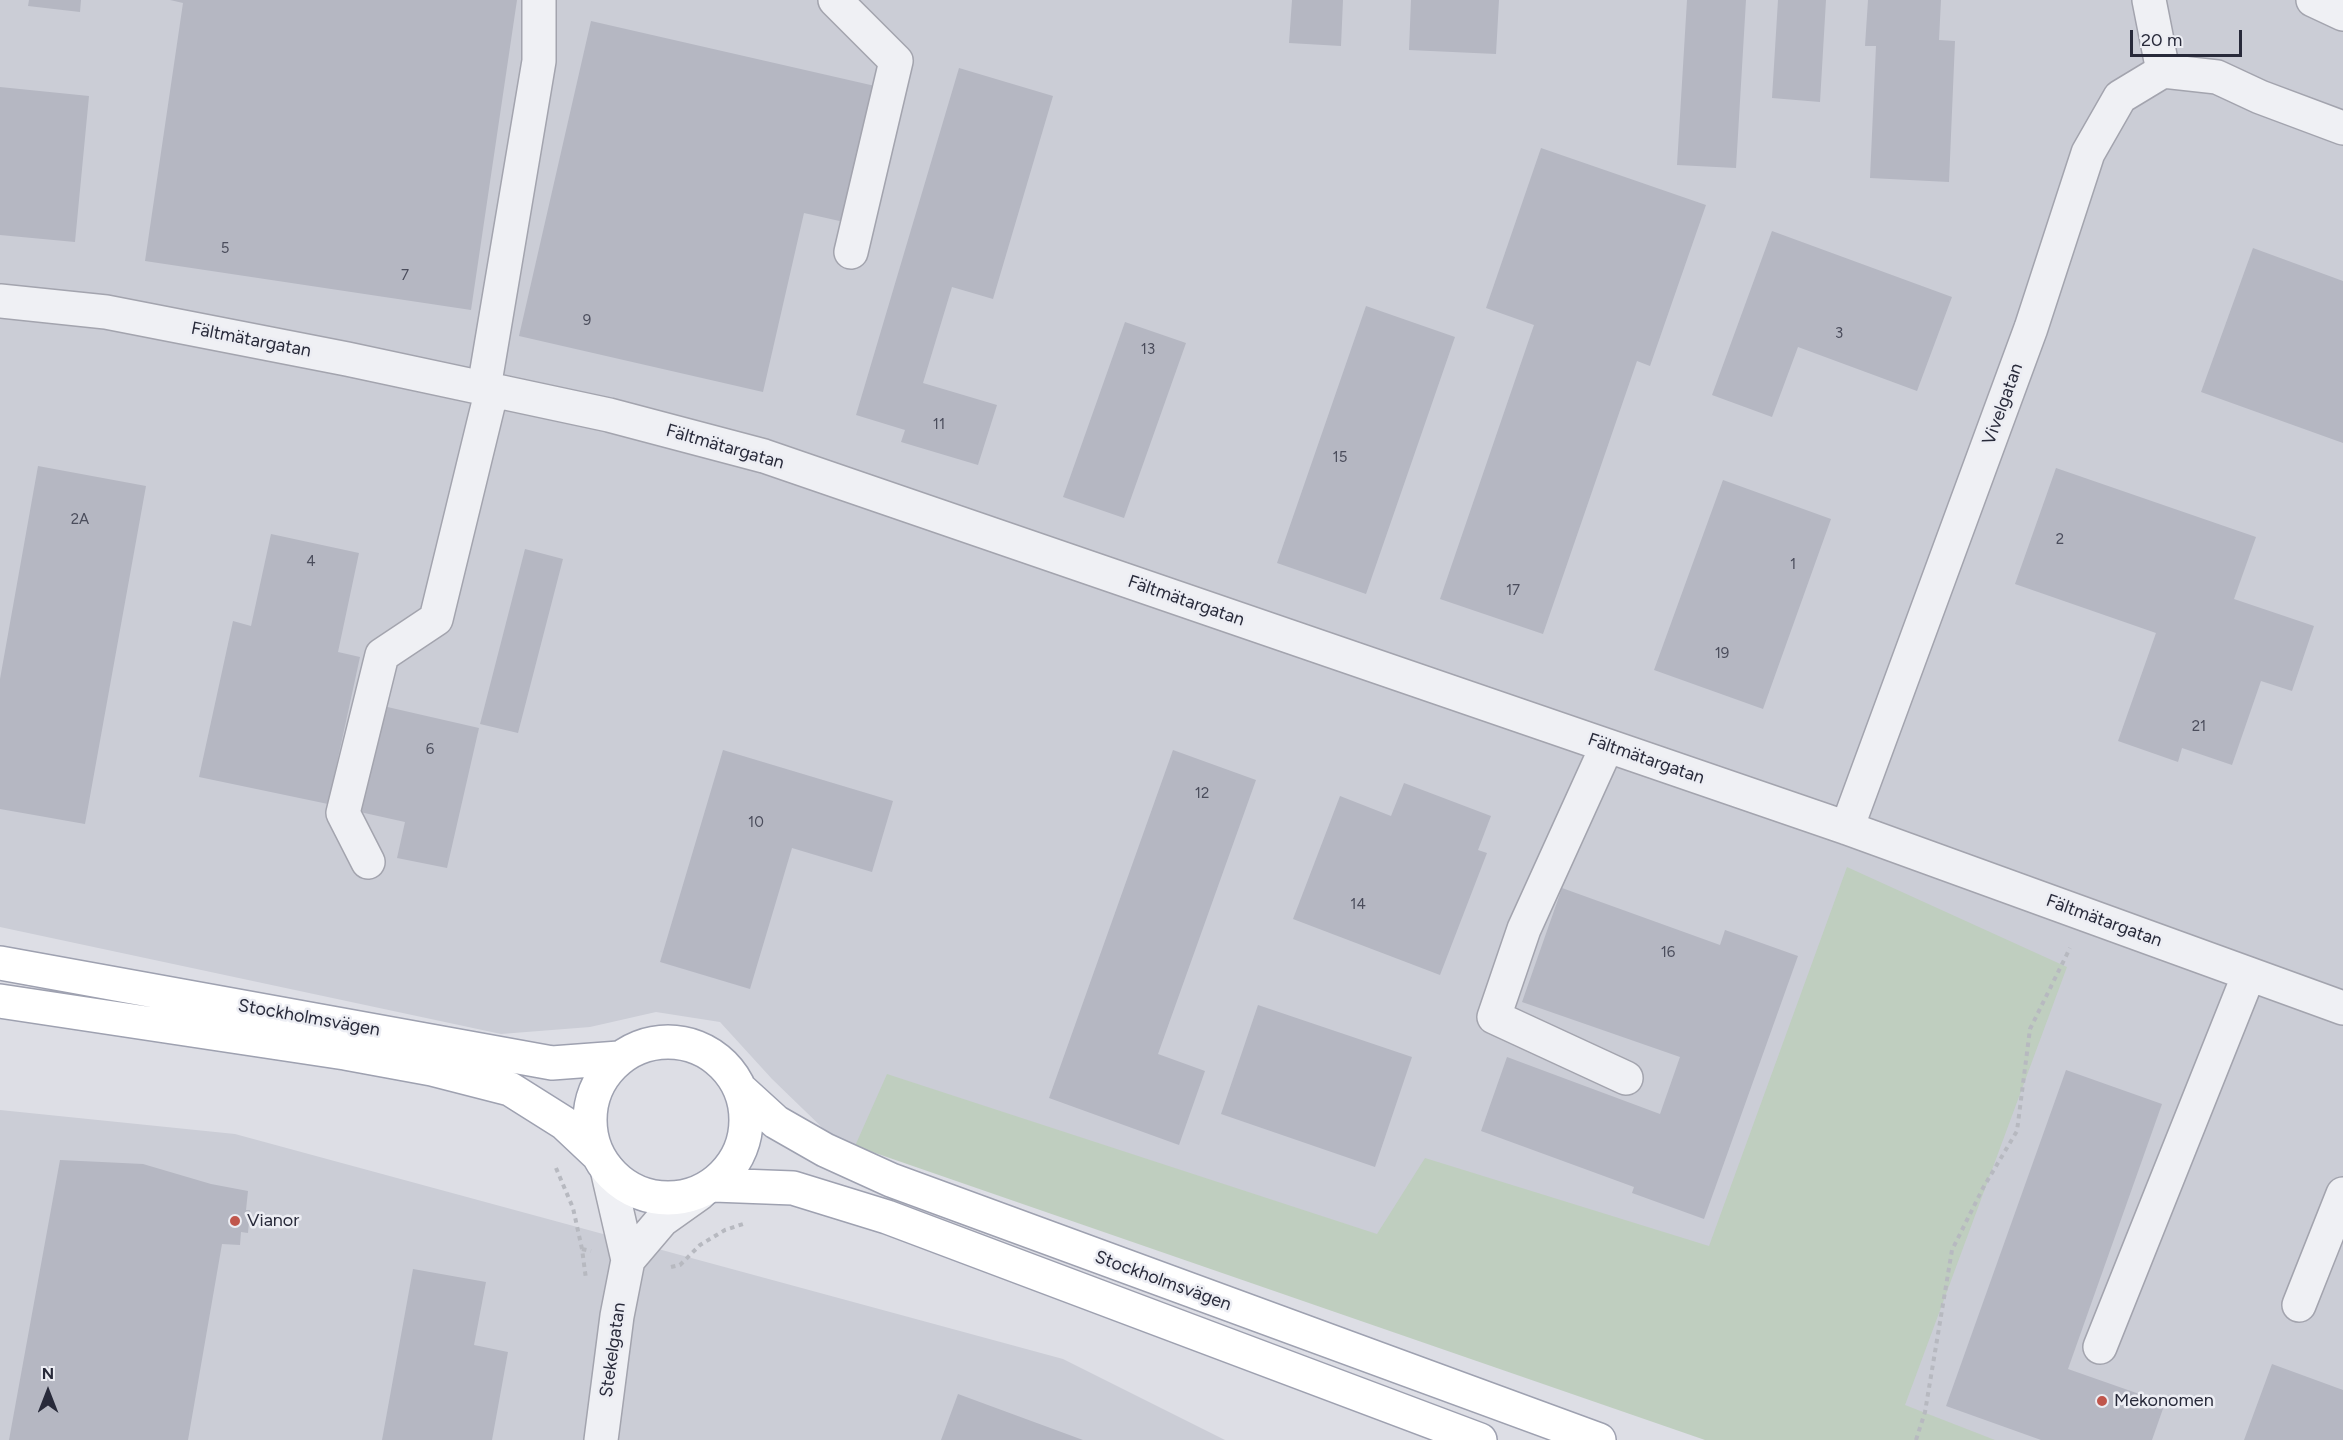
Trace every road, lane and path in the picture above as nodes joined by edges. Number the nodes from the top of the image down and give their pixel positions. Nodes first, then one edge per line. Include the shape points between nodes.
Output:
1 (539, 0) edge
2 (834, 0) edge
3 (2149, 0) edge
4 (2313, 0) edge
5 (2343, 14) edge
6 (2163, 71) junction
7 (2343, 128) edge
8 (851, 252) dead end
9 (0, 301) edge
10 (488, 389) junction
11 (1607, 746) junction
12 (1847, 828) junction
13 (369, 862) dead end
14 (2086, 915) junction
15 (0, 963) edge
16 (2249, 974) junction
17 (0, 1001) edge
18 (2343, 1008) edge
19 (619, 1058) junction
20 (1626, 1078) dead end
21 (742, 1091) junction
22 (602, 1162) junction
23 (555, 1166) dead end
24 (707, 1189) junction
25 (2343, 1194) edge
26 (751, 1220) dead end
27 (628, 1260) junction
28 (2299, 1305) dead end
29 (2100, 1347) dead end
30 (601, 1440) edge
31 (1480, 1440) edge
32 (1599, 1440) edge
33 (1916, 1440) edge

1 - 10 street via 538,62
2 - 8 street via 896,62
3 - 6 street
4 - 5 street
6 - 7 street via 2217,77
6 - 12 street, Vivelgatan via 2120,96 2088,153 2031,328
9 - 10 street, Fältmätargatan via 105,312
10 - 11 street, Fältmätargatan via 609,415 764,456
10 - 13 street via 436,619 382,655 343,813
11 - 12 street, Fältmätargatan
11 - 20 street via 1524,929 1494,1017
12 - 14 street, Fältmätargatan
14 - 16 street, Fältmätargatan
14 - 33 path via 2030,1029 2017,1131 1952,1250 1925,1412
15 - 19 main road, Stockholmsvägen via 552,1063
16 - 18 street, Fältmätargatan
16 - 29 street
17 - 22 main road, Stockholmsvägen via 345,1053 510,1089 564,1123
19 - 21 main road via 633,1049 661,1042 687,1045 724,1065
19 - 22 main road via 593,1096 590,1126
21 - 24 main road via 747,1111 741,1149 725,1176
21 - 32 main road, Stockholmsvägen via 776,1122 891,1180
22 - 24 main road via 628,1188 654,1198 670,1199
22 - 27 street
23 - 27 path via 573,1208 582,1249
24 - 27 street via 662,1220
24 - 31 main road, Stockholmsvägen via 793,1188 887,1216
25 - 28 street
26 - 27 path via 700,1245 680,1265 661,1268
27 - 30 street, Stekelgatan

